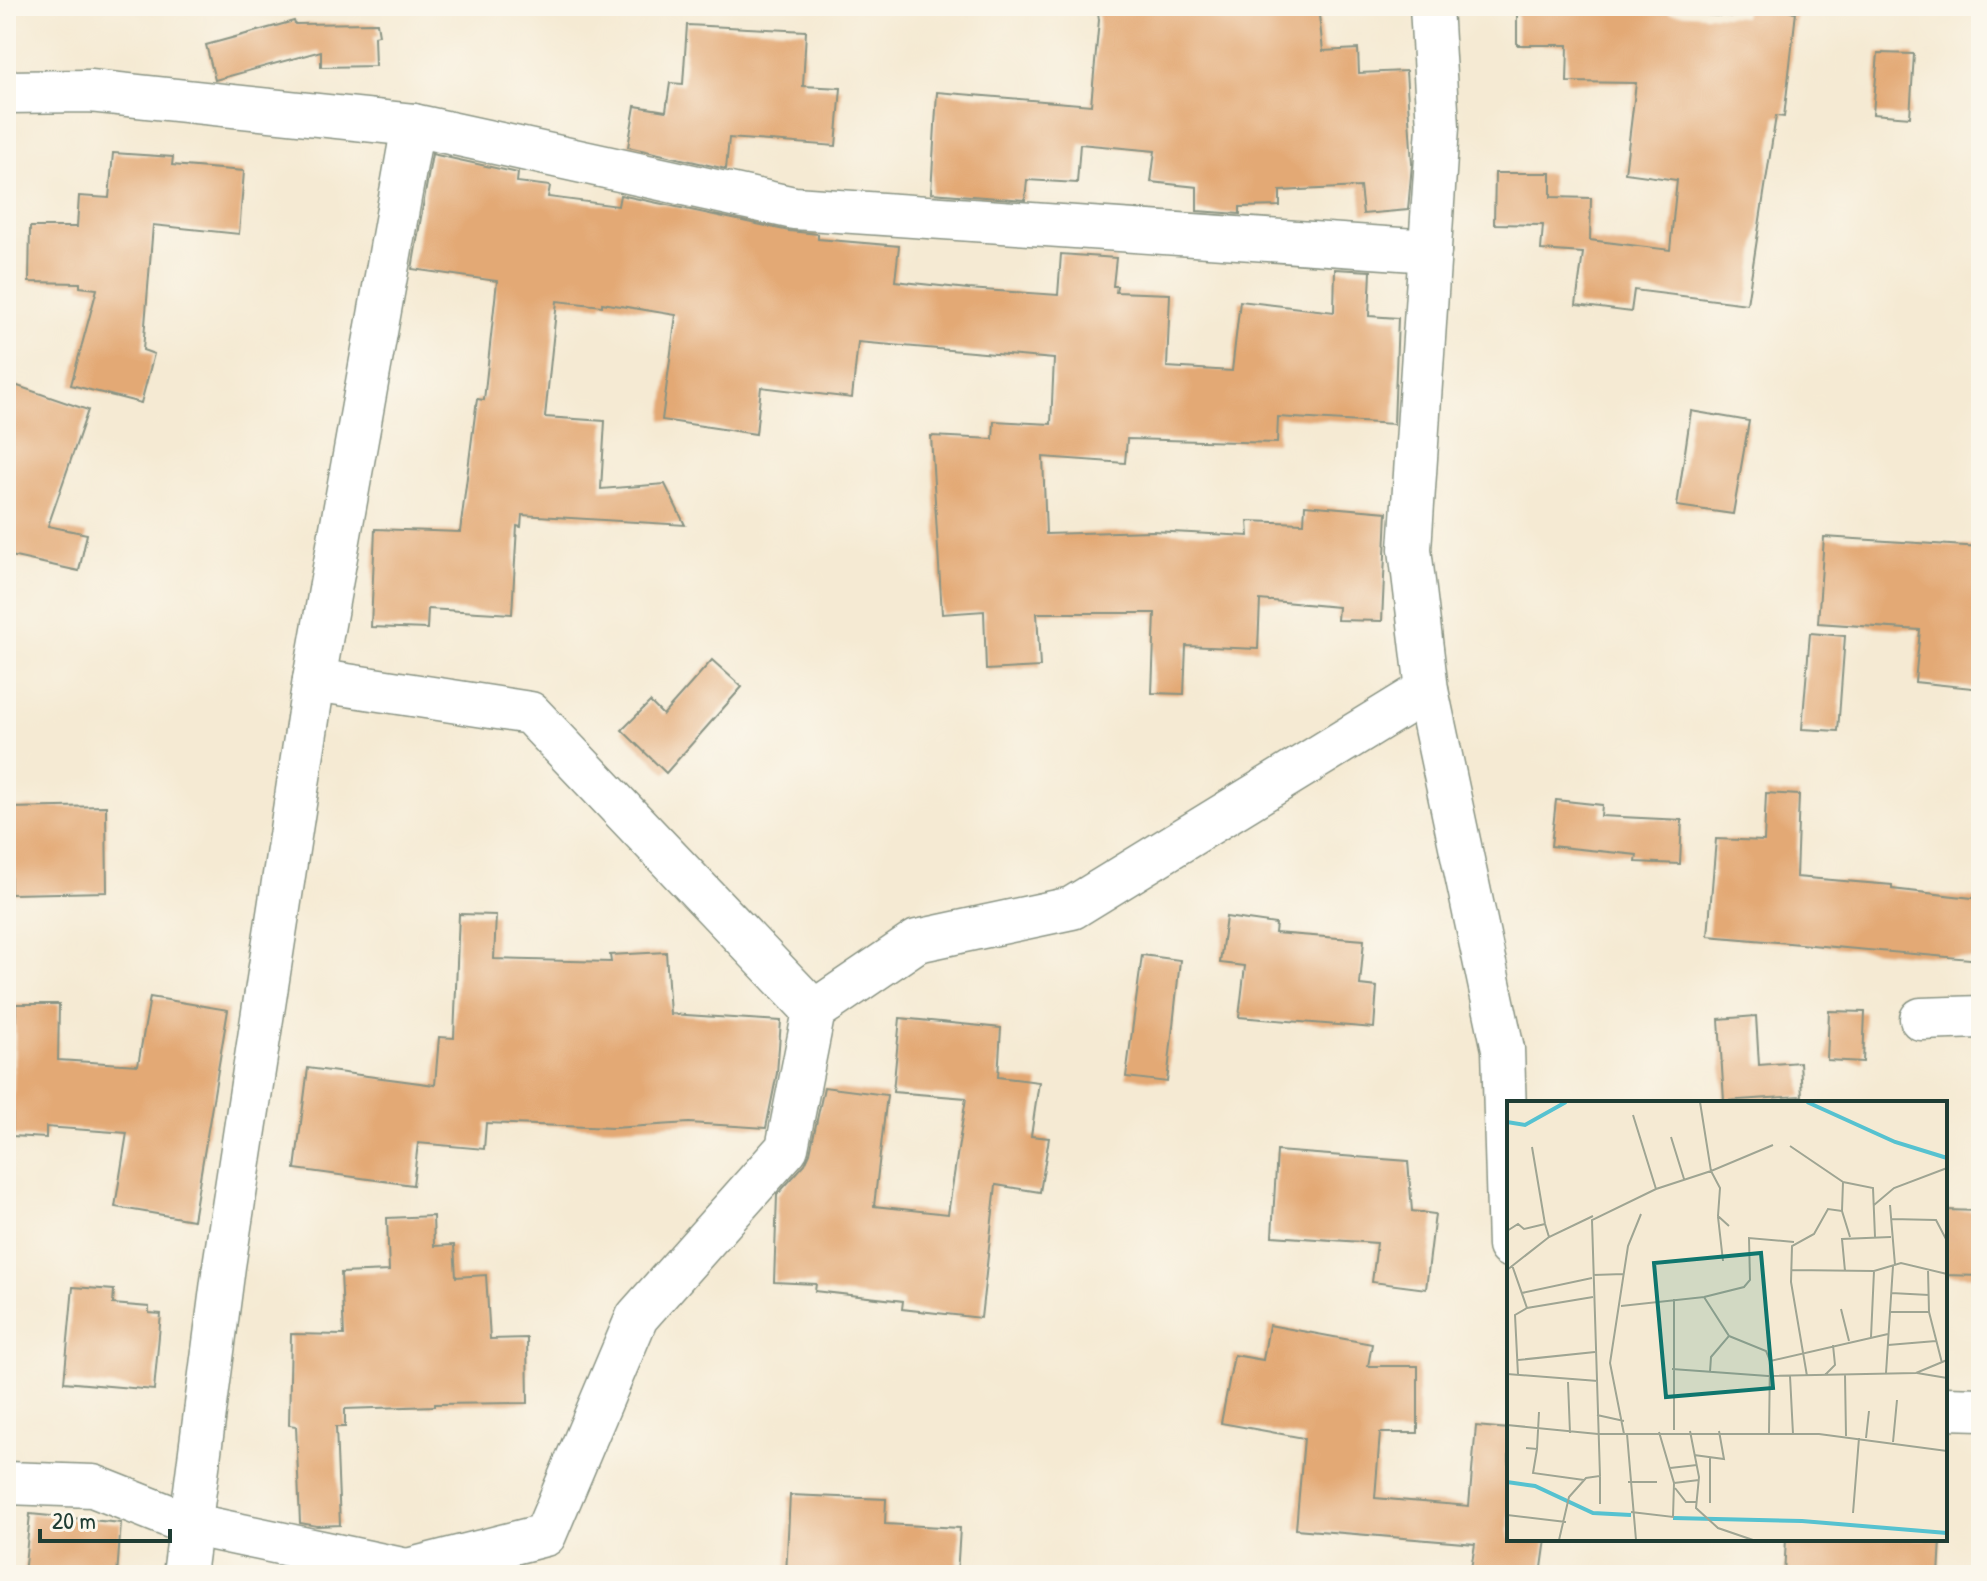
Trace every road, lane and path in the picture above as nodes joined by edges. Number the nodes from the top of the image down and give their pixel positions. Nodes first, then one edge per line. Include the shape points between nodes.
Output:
1 (1431, 6) edge
2 (6, 92) edge
3 (413, 125) junction
4 (1430, 251) junction
5 (314, 680) junction
6 (1427, 690) junction
7 (814, 1011) junction
8 (1981, 1017) edge
9 (1921, 1019) dead end
10 (1507, 1180) edge
11 (1947, 1408) edge
12 (1981, 1409) edge
13 (6, 1483) edge
14 (189, 1524) junction
15 (407, 1572) edge
16 (184, 1575) edge

1 - 4 street via 1438,127
2 - 3 street via 90,91
3 - 4 street via 794,208
3 - 5 street
4 - 6 street via 1410,549
5 - 7 street via 530,713
5 - 14 street
6 - 7 street via 1072,908 917,941
6 - 10 street via 1503,1049
7 - 15 street via 787,1148 637,1317 545,1535
8 - 9 street
11 - 12 street
13 - 14 street via 93,1486
14 - 15 street
14 - 16 street

